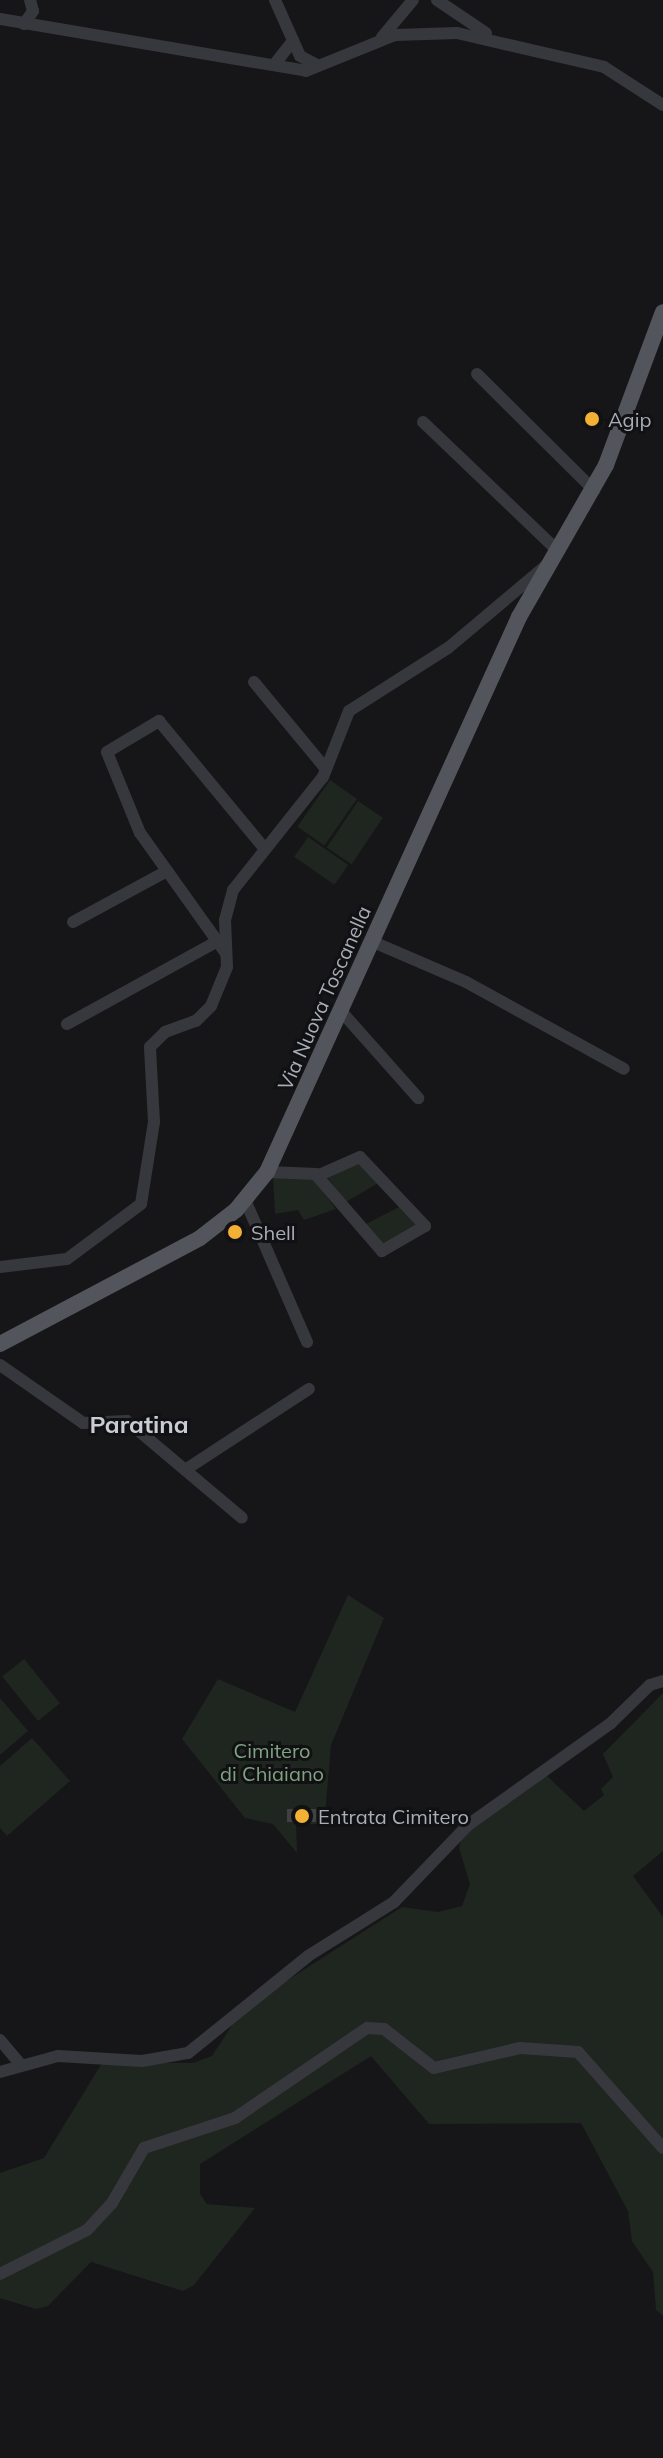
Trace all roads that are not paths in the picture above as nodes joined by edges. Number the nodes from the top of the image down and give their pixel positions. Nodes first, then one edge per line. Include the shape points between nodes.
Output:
1 (30, 0) edge
2 (275, 0) edge
3 (413, 0) edge
4 (437, 0) edge
5 (405, 13) junction
6 (0, 19) edge
7 (24, 24) junction
8 (460, 27) junction
9 (418, 30) junction
10 (293, 41) junction
11 (376, 41) junction
12 (274, 65) junction
13 (319, 66) junction
14 (663, 105) edge
15 (663, 312) edge
16 (477, 374) dead end
17 (423, 422) dead end
18 (594, 490) junction
19 (553, 557) junction
20 (254, 682) dead end
21 (326, 769) junction
22 (265, 849) junction
23 (167, 871) junction
24 (73, 922) dead end
25 (371, 941) junction
26 (216, 942) junction
27 (225, 952) junction
28 (340, 1010) junction
29 (67, 1024) dead end
30 (624, 1069) dead end
31 (418, 1098) dead end
32 (267, 1172) junction
33 (317, 1174) junction
34 (245, 1200) junction
35 (0, 1267) edge
36 (307, 1342) dead end
37 (0, 1344) edge
38 (0, 1365) edge
39 (309, 1389) dead end
40 (185, 1470) junction
41 (242, 1518) dead end
42 (663, 1681) edge
43 (0, 2040) edge
44 (19, 2063) junction
45 (0, 2072) edge
46 (663, 2148) edge
47 (0, 2274) edge

1 - 7 street via 33,11
2 - 10 street
3 - 5 street
4 - 8 street
5 - 9 street
5 - 11 street
6 - 7 street
7 - 12 street
8 - 9 street
8 - 14 street via 604,67
9 - 11 street
10 - 12 street
10 - 13 street via 304,61
11 - 13 street
12 - 13 street via 306,71
15 - 18 main road, Via Nuova Toscanella
16 - 18 street
17 - 19 street
18 - 19 main road, Via Nuova Toscanella
19 - 21 street via 448,648 349,711
19 - 25 main road, Via Nuova Toscanella
20 - 21 street
21 - 22 street
22 - 23 street via 159,721 107,752 140,833
22 - 27 street via 233,890
23 - 24 street
23 - 26 street
25 - 28 main road, Via Nuova Toscanella
25 - 30 street via 466,982
26 - 27 street
26 - 29 street
27 - 35 street via 227,967 211,1006 196,1021 165,1032 150,1047 154,1122 141,1204 67,1259
28 - 31 street
28 - 32 main road, Via Nuova Toscanella
32 - 33 street
32 - 34 main road, Via Nuova Toscanella
33 - 33 street via 363,1159 425,1226 382,1251
34 - 36 street
34 - 37 main road, Via Nuova Toscanella via 184,1248
38 - 40 street via 83,1423 127,1421
39 - 40 street
40 - 41 street
42 - 44 street via 650,1685 611,1723 468,1825 394,1902 308,1956 188,2053 142,2061 58,2056
43 - 44 street
44 - 45 street
46 - 47 street via 578,2052 520,2048 434,2068 384,2029 367,2028 323,2052 235,2118 144,2148 112,2203 87,2230

